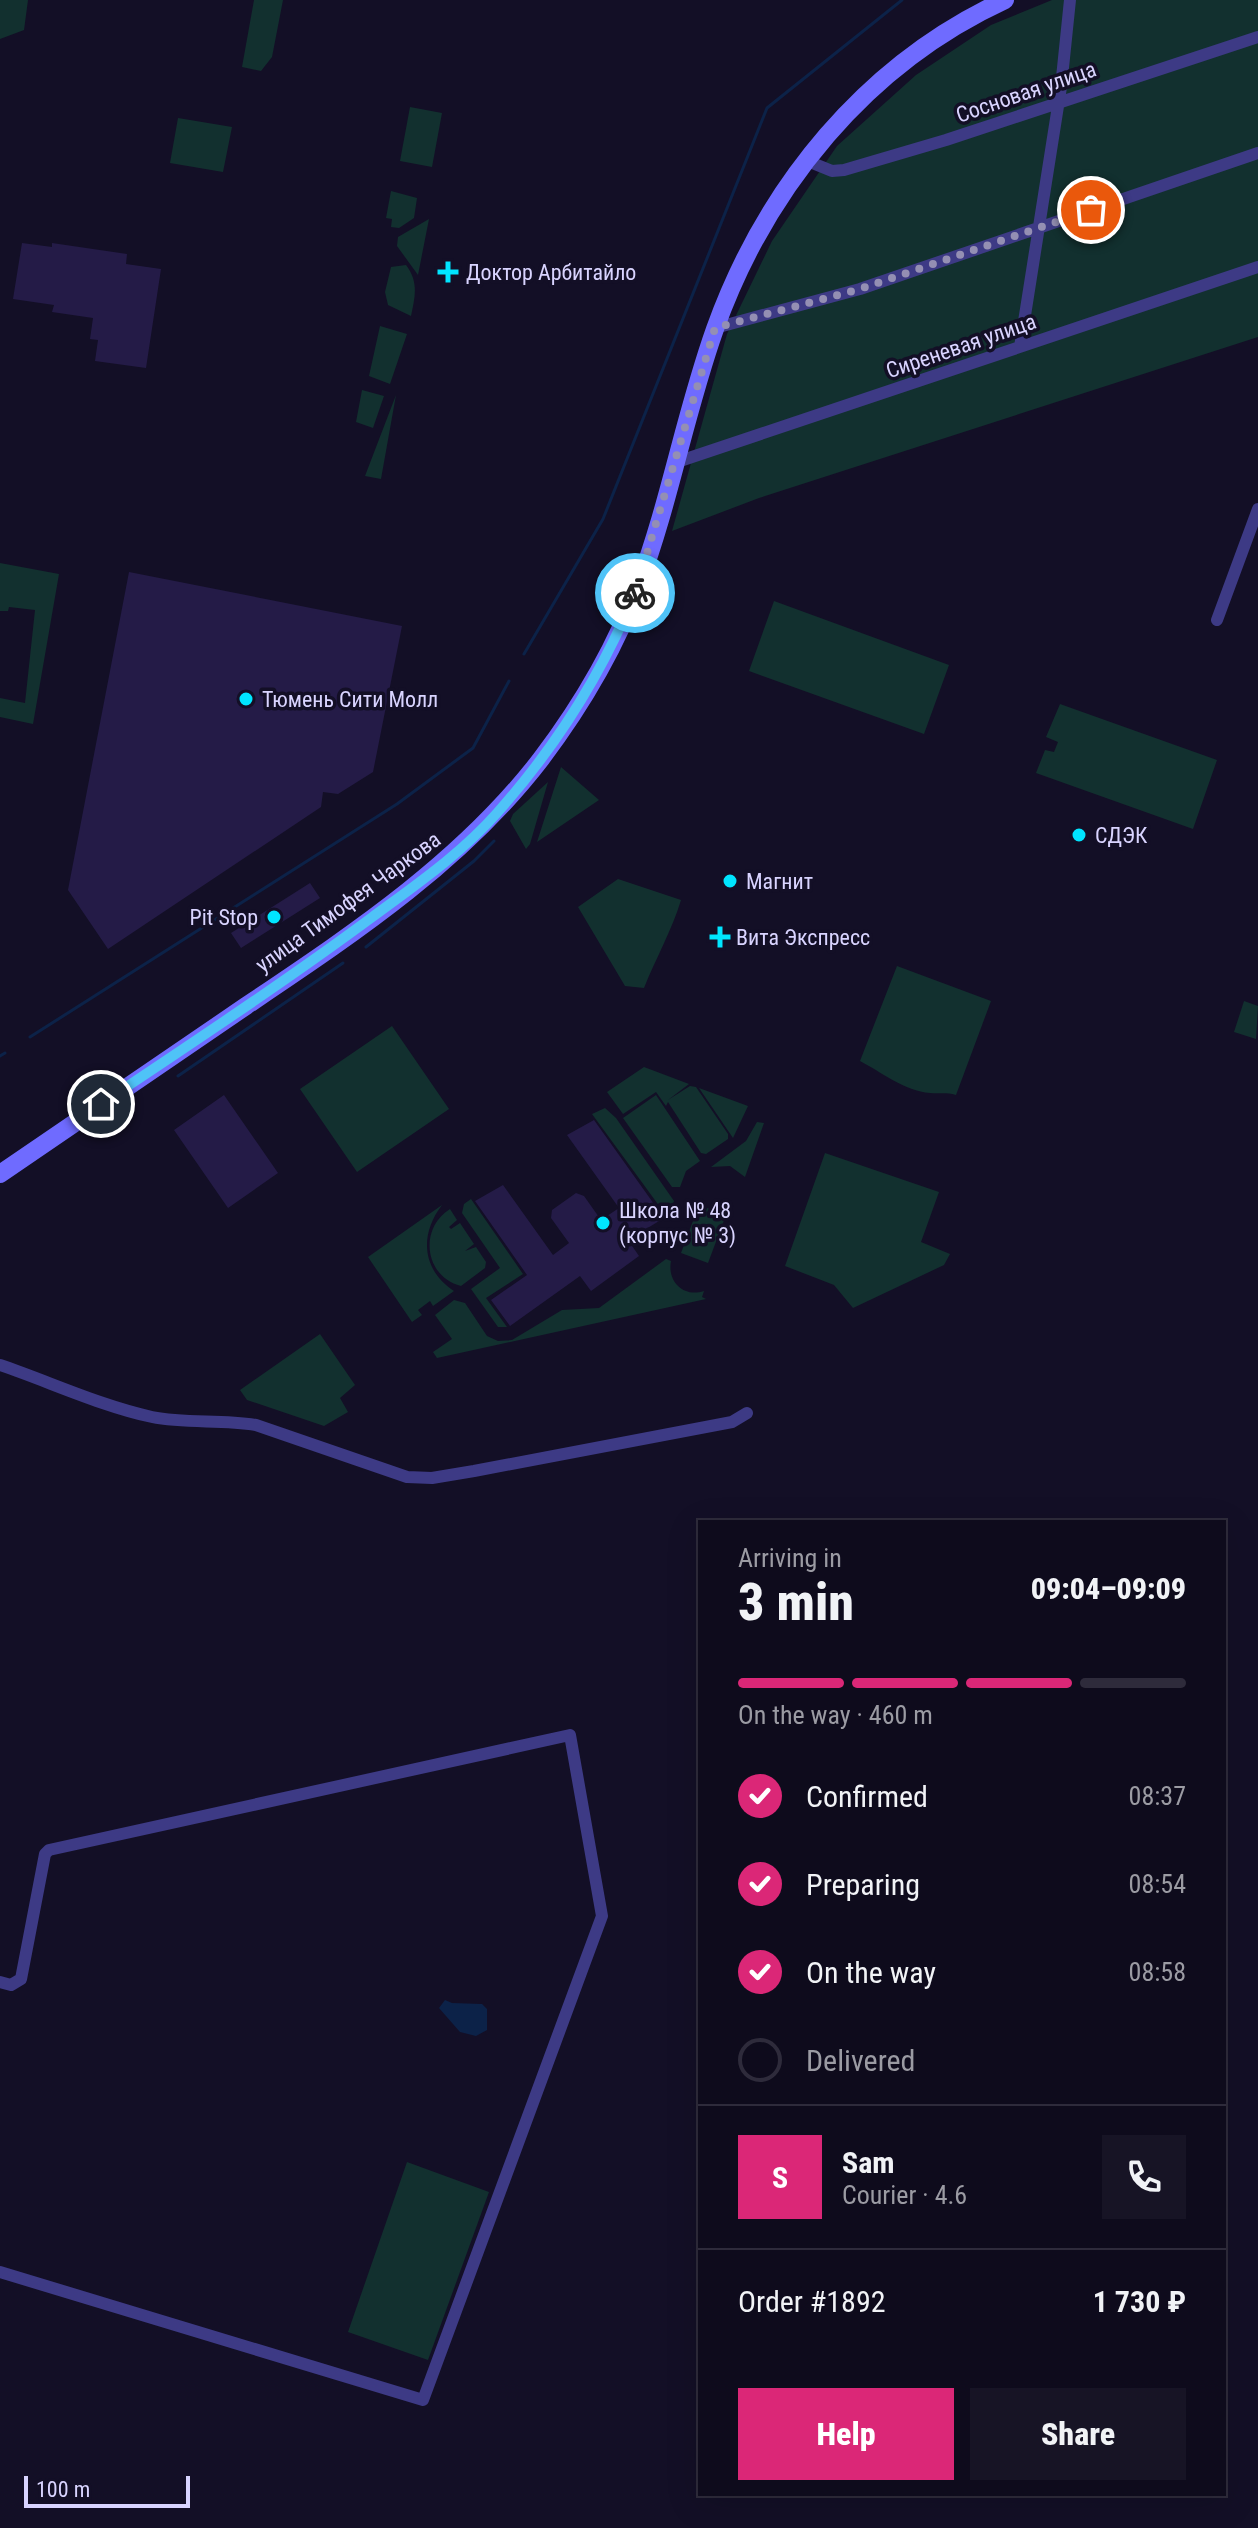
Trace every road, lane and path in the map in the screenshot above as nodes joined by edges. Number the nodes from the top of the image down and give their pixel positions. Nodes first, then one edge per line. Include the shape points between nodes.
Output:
1 (1005, 0) edge
2 (1070, 0) edge
3 (1258, 37) edge
4 (1056, 105) junction
5 (1258, 153) edge
6 (805, 160) junction
7 (1036, 229) junction
8 (1258, 267) edge
9 (715, 328) junction
10 (1020, 347) junction
11 (677, 462) junction
12 (1258, 509) edge
13 (1217, 620) dead end
14 (0, 1174) edge
15 (0, 1365) edge
16 (747, 1413) dead end
17 (0, 1982) edge
18 (0, 2272) edge

1 - 6 main road, улица Тимофея Чаркова via 940,35 870,88
2 - 4 street
3 - 4 street, Сосновая улица
4 - 6 street, Сосновая улица via 844,170
4 - 7 street
5 - 7 street
6 - 9 main road, улица Тимофея Чаркова via 743,265
7 - 9 street via 860,289
7 - 10 street
8 - 10 street, Сиреневая улица
9 - 11 main road, улица Тимофея Чаркова
10 - 11 street, Сиреневая улица
11 - 14 main road, улица Тимофея Чаркова via 639,585 599,673 495,815 459,850 343,939
12 - 13 street
15 - 16 street via 148,1416 256,1425 407,1477 488,1468 732,1422
17 - 18 street via 11,1985 21,1979 49,1850 570,1735 602,1916 423,2400

